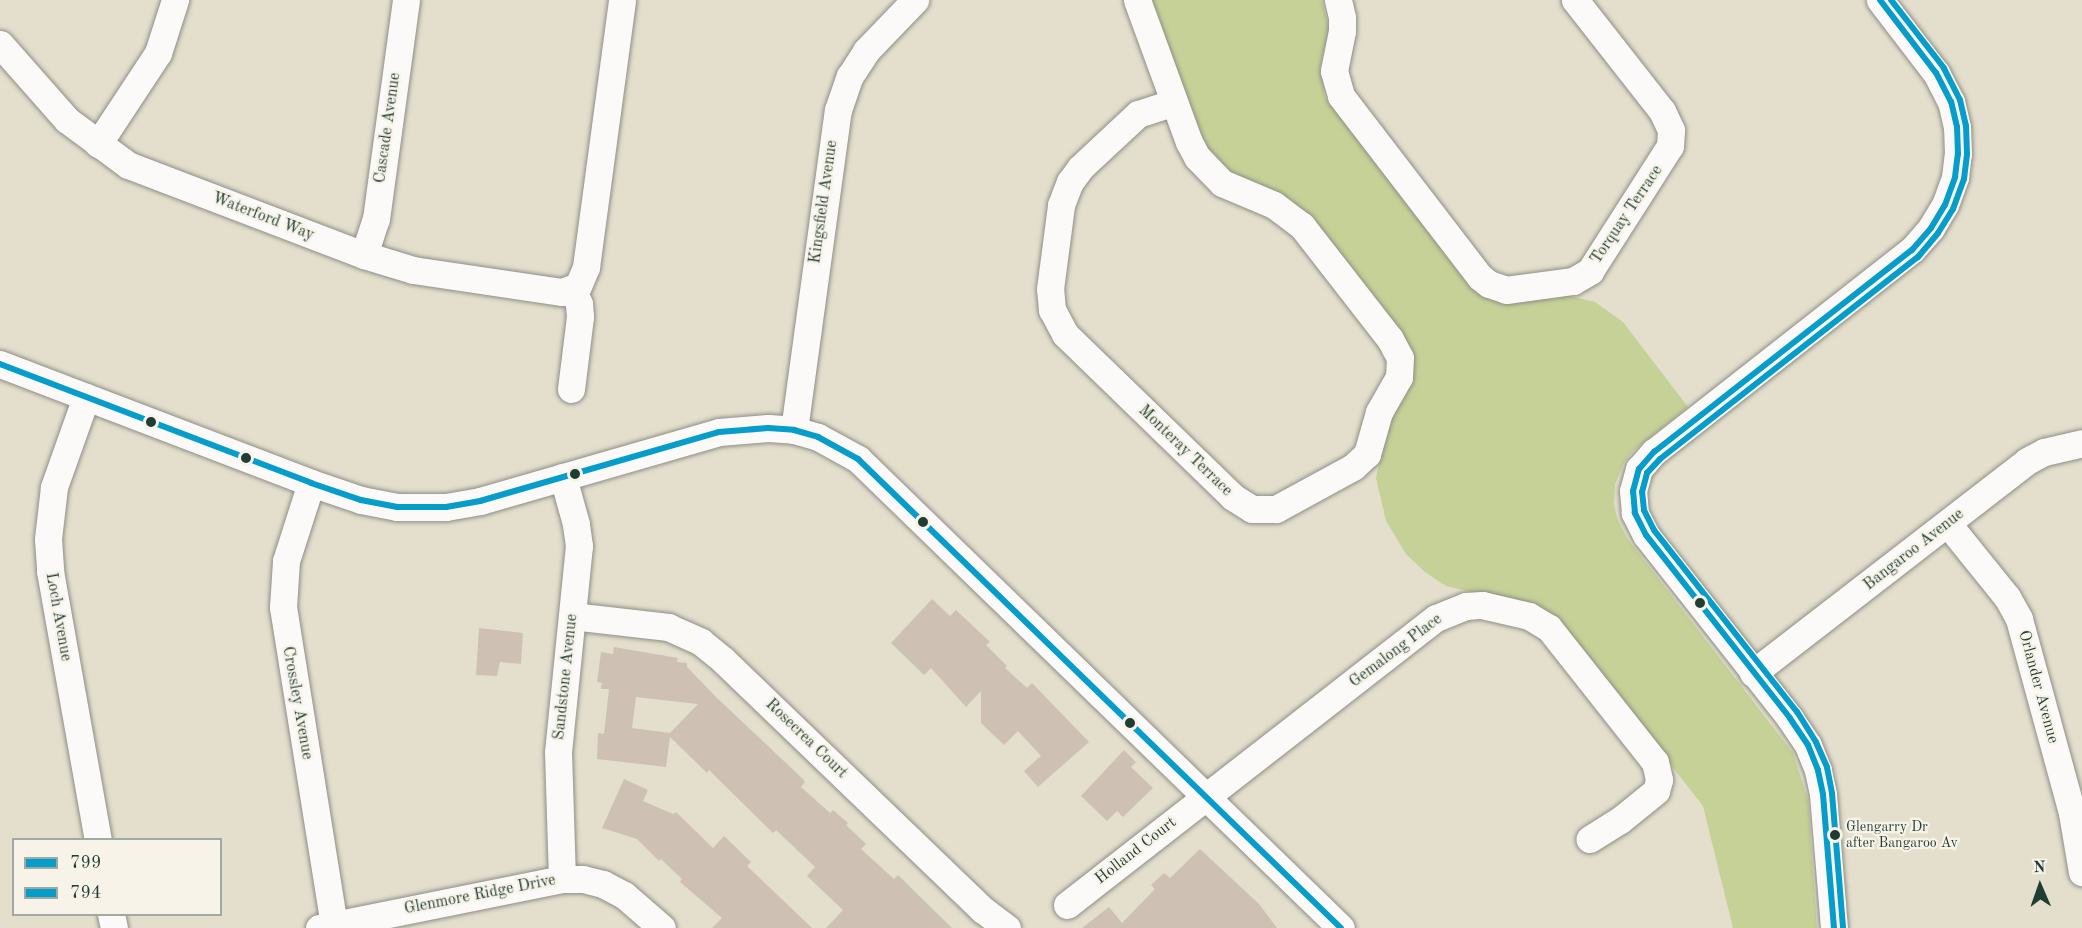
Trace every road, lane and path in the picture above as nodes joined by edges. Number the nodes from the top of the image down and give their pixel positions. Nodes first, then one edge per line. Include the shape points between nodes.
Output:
1 (175, 0) edge
2 (406, 0) edge
3 (622, 0) edge
4 (915, 0) edge
5 (1137, 0) edge
6 (1338, 0) edge
7 (1575, 0) edge
8 (1890, 4) edge
9 (0, 44) edge
10 (1174, 102) junction
11 (98, 144) junction
12 (364, 255) junction
13 (573, 289) junction
14 (0, 364) edge
15 (571, 388) dead end
16 (86, 397) junction
17 (794, 430) junction
18 (2082, 443) edge
19 (563, 477) junction
20 (311, 483) junction
21 (1948, 524) junction
22 (572, 616) junction
23 (1754, 673) junction
24 (1206, 798) junction
25 (98, 838) edge
26 (1589, 839) dead end
27 (2082, 872) edge
28 (562, 879) junction
29 (1066, 905) dead end
30 (327, 926) edge
31 (662, 928) edge
32 (1008, 928) edge
33 (1341, 928) edge
34 (1834, 928) edge

1 - 11 street via 158,53
2 - 12 street, Cascade Avenue via 376,219
3 - 13 street via 586,267 584,278
4 - 17 street, Kingsfield Avenue via 866,51 850,76 837,110
5 - 10 street, Monteray Terrace
6 - 7 street, Torquay Terrace via 1342,31 1334,71 1341,96 1480,277 1506,290 1573,281 1590,271 1670,146 1671,130 1662,111
8 - 23 street via 1951,102 1958,154 1945,204 1912,250 1654,452 1634,483 1633,506 1646,535
9 - 11 street, Waterford Way via 54,107
10 - 10 street, Monteray Terrace via 1189,142 1209,171 1230,188 1274,205 1302,226 1390,339 1400,358 1399,377 1379,412 1367,454 1353,467 1276,509 1252,509 1233,497 1065,334 1052,310 1050,289 1058,226 1070,182 1134,117
11 - 12 street, Waterford Way via 154,176
12 - 13 street, Waterford Way via 426,273 554,292
13 - 15 street via 580,317
14 - 16 street
16 - 20 street
16 - 25 street, Loch Avenue via 54,487 48,539 50,571
17 - 19 street via 743,428 719,432
17 - 24 street via 818,437 858,459
18 - 21 street, Bangaroo Avenue via 2044,452 2027,462
19 - 20 street via 480,501 430,508 379,504
19 - 22 street, Sandstone Avenue via 579,546
20 - 30 street, Crossley Avenue via 286,561 283,614
21 - 23 street, Bangaroo Avenue
21 - 27 street, Orlander Avenue via 2007,597 2019,618 2072,813
22 - 28 street, Sandstone Avenue via 558,752
22 - 32 street, Rosecrea Court via 668,627 701,642 982,910
23 - 34 street via 1800,732 1818,770
24 - 26 street, Gemalong Place via 1436,618 1457,608 1482,605 1529,616 1549,628 1657,767 1658,786 1652,795
24 - 29 street, Holland Court
24 - 33 street
28 - 30 street, Glenmore Ridge Drive
28 - 31 street, Glenmore Ridge Drive via 583,879 624,895

